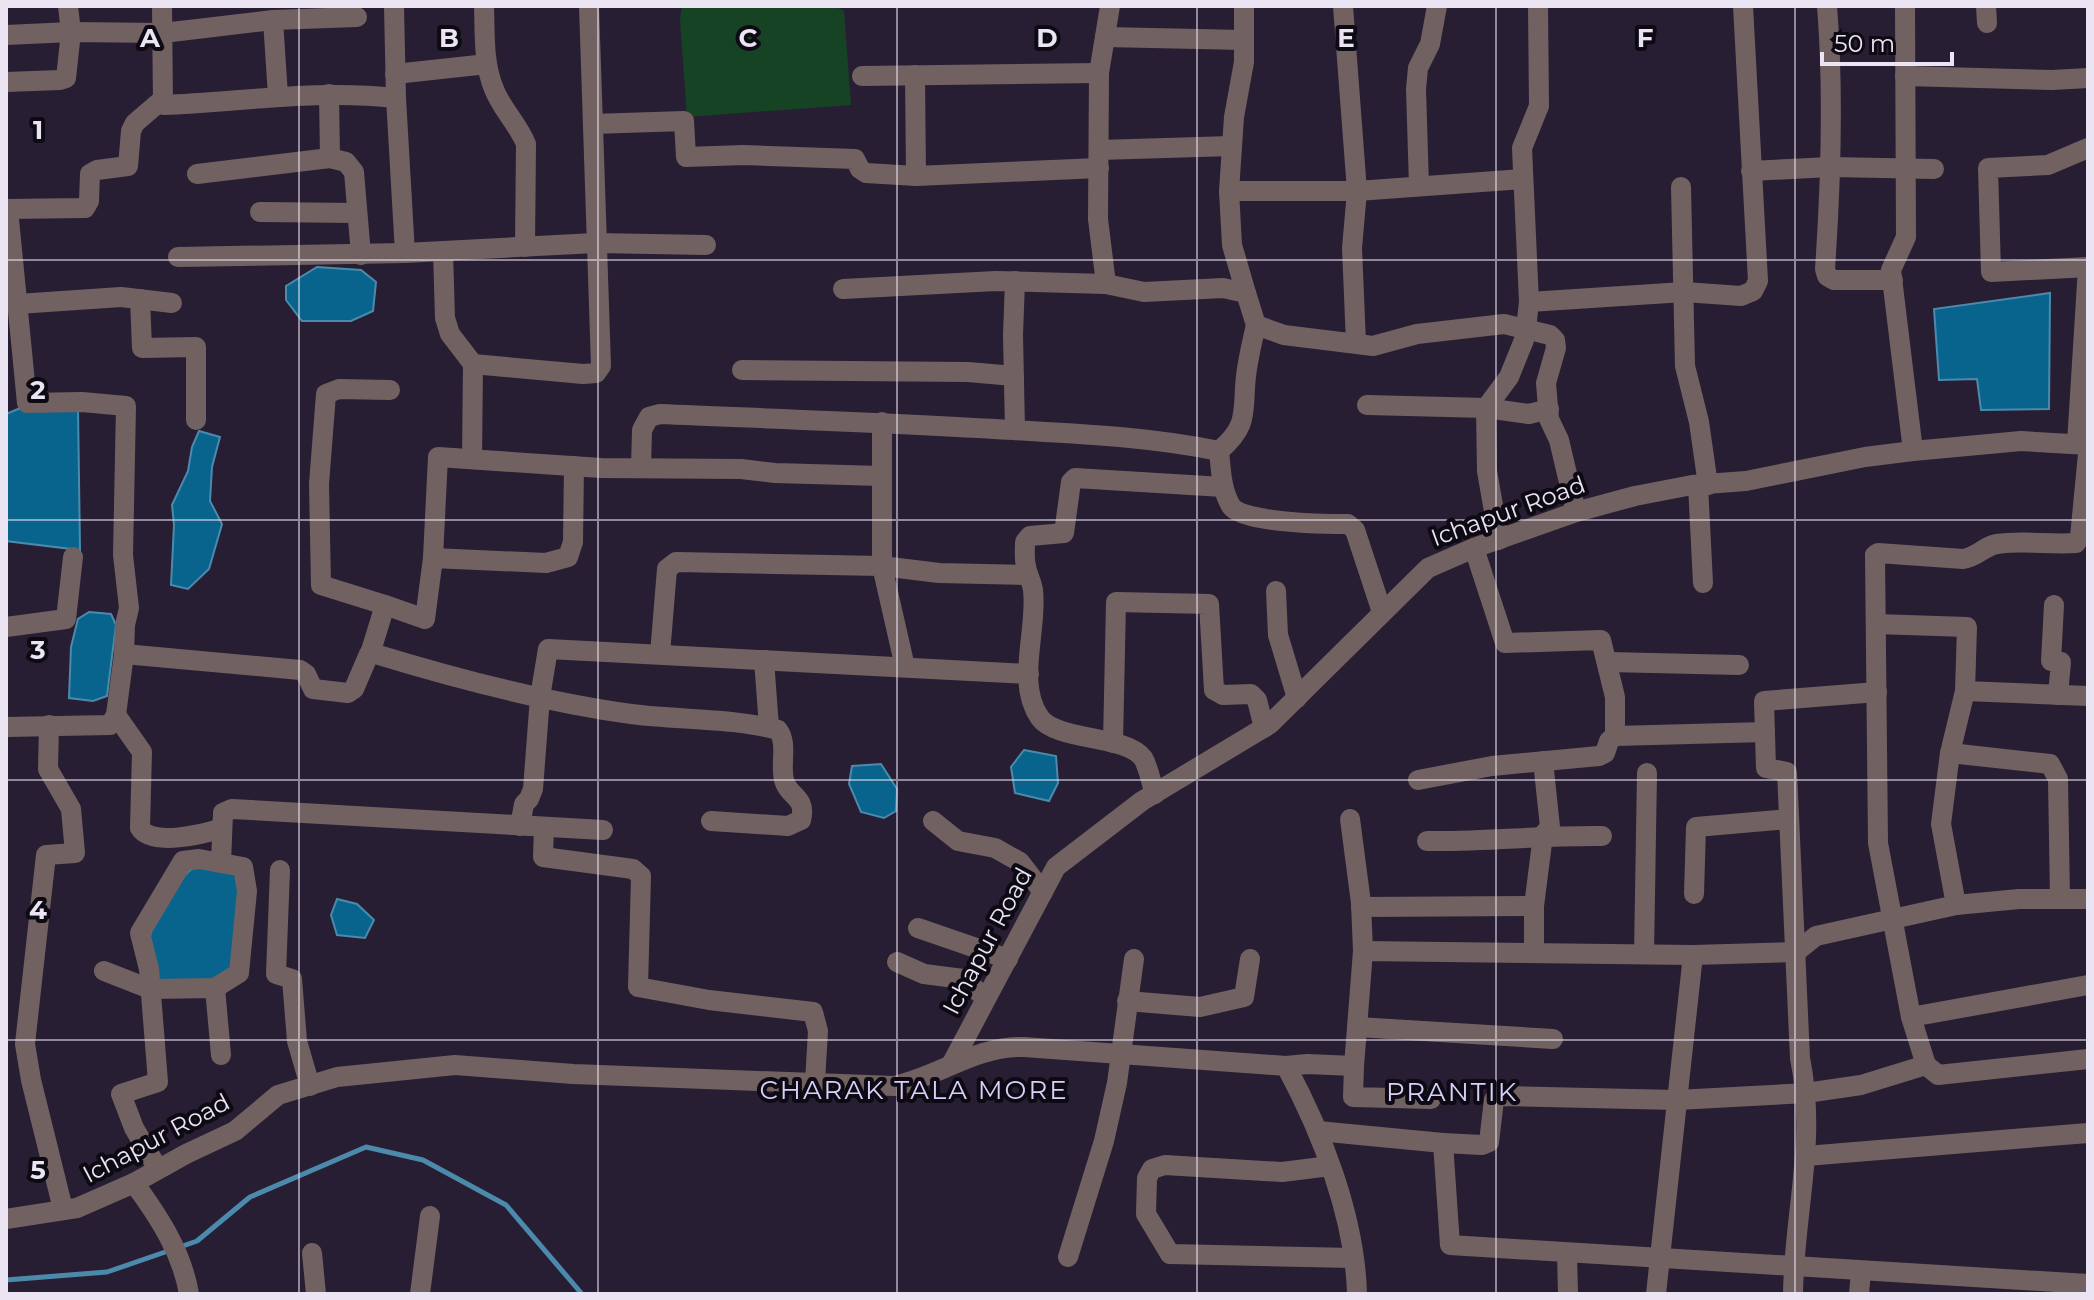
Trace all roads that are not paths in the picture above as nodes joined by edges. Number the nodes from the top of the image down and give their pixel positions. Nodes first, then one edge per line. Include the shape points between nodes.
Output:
1 (68, 6) edge
2 (162, 6) edge
3 (394, 6) edge
4 (484, 6) edge
5 (589, 6) edge
6 (1110, 6) edge
7 (1244, 6) edge
8 (1343, 6) edge
9 (1437, 6) edge
10 (1538, 6) edge
11 (1743, 6) edge
12 (1827, 6) edge
13 (1905, 6) edge
14 (357, 17) dead end
15 (273, 20) junction
16 (71, 32) junction
17 (163, 33) junction
18 (6, 35) edge
19 (1105, 37) junction
20 (1244, 40) junction
21 (487, 64) junction
22 (1099, 73) junction
23 (395, 74) junction
24 (915, 75) junction
25 (862, 76) dead end
26 (1905, 76) junction
27 (2088, 78) edge
28 (6, 82) edge
29 (329, 94) junction
30 (278, 96) junction
31 (396, 98) junction
32 (163, 99) junction
33 (593, 124) junction
34 (1232, 146) junction
35 (2088, 148) edge
36 (330, 158) junction
37 (1099, 159) junction
38 (1830, 167) junction
39 (1906, 169) junction
40 (1934, 169) dead end
41 (1751, 171) junction
42 (197, 174) dead end
43 (916, 176) junction
44 (1523, 179) junction
45 (1419, 186) junction
46 (1681, 187) dead end
47 (1229, 191) junction
48 (1357, 191) junction
49 (7, 209) edge
50 (260, 212) dead end
51 (357, 213) junction
52 (595, 243) junction
53 (706, 245) dead end
54 (525, 247) junction
55 (443, 252) junction
56 (405, 253) junction
57 (361, 255) junction
58 (178, 257) dead end
59 (2088, 267) edge
60 (10, 271) edge
61 (1893, 280) junction
62 (1015, 281) junction
63 (1106, 284) junction
64 (843, 289) dead end
65 (1684, 292) junction
66 (1246, 293) junction
67 (140, 299) junction
68 (1529, 302) junction
69 (172, 303) dead end
70 (18, 304) junction
71 (1256, 325) junction
72 (1526, 329) junction
73 (1356, 343) junction
74 (473, 364) junction
75 (742, 370) dead end
76 (1014, 376) junction
77 (390, 390) dead end
78 (1367, 405) dead end
79 (1486, 408) junction
80 (1549, 409) junction
81 (196, 420) dead end
82 (882, 422) junction
83 (1015, 430) junction
84 (2084, 447) edge
85 (1219, 451) junction
86 (1913, 451) junction
87 (472, 459) junction
88 (574, 466) junction
89 (641, 468) junction
90 (881, 476) junction
91 (1703, 485) junction
92 (1223, 487) junction
93 (1576, 512) junction
94 (1499, 540) junction
95 (1474, 548) junction
96 (73, 557) dead end
97 (433, 558) junction
98 (882, 566) junction
99 (1028, 575) junction
100 (1703, 583) dead end
101 (1276, 591) dead end
102 (385, 605) junction
103 (2054, 605) dead end
104 (1382, 612) junction
105 (1876, 624) junction
106 (6, 627) edge
107 (124, 654) junction
108 (370, 654) junction
109 (660, 654) junction
110 (764, 660) junction
111 (1608, 662) junction
112 (1739, 665) dead end
113 (905, 667) junction
114 (1029, 674) junction
115 (1965, 691) junction
116 (1877, 692) junction
117 (2058, 695) junction
118 (2088, 696) edge
119 (540, 697) junction
120 (1297, 698) junction
121 (116, 715) junction
122 (6, 725) edge
123 (49, 725) junction
124 (769, 727) junction
125 (1264, 728) junction
126 (1765, 732) junction
127 (1615, 736) junction
128 (1113, 743) junction
129 (1950, 753) junction
130 (1543, 761) junction
131 (1647, 773) dead end
132 (1418, 780) dead end
133 (1155, 794) junction
134 (1350, 819) dead end
135 (1788, 819) junction
136 (711, 821) dead end
137 (933, 821) dead end
138 (520, 826) junction
139 (544, 827) junction
140 (222, 828) junction
141 (603, 830) dead end
142 (1543, 835) junction
143 (1602, 836) dead end
144 (1427, 841) dead end
145 (221, 863) junction
146 (280, 870) dead end
147 (1043, 892) junction
148 (1694, 894) dead end
149 (2060, 899) junction
150 (2088, 899) edge
151 (1956, 905) junction
152 (1534, 906) junction
153 (1361, 907) junction
154 (1893, 921) junction
155 (918, 928) dead end
156 (1363, 951) junction
157 (1534, 951) junction
158 (1796, 952) junction
159 (1644, 954) junction
160 (1693, 955) junction
161 (1008, 959) junction
162 (1134, 959) dead end
163 (1250, 959) dead end
164 (897, 962) dead end
165 (104, 971) dead end
166 (2088, 985) edge
167 (215, 988) junction
168 (150, 989) junction
169 (986, 998) junction
170 (1127, 1001) junction
171 (1911, 1017) junction
172 (1357, 1027) junction
173 (1553, 1039) dead end
174 (221, 1055) dead end
175 (1119, 1055) junction
176 (2088, 1059) edge
177 (951, 1065) junction
178 (1926, 1065) junction
179 (1286, 1066) junction
180 (1354, 1066) junction
181 (815, 1082) junction
182 (310, 1086) junction
183 (1806, 1093) junction
184 (1431, 1099) dead end
185 (1677, 1100) junction
186 (1318, 1131) junction
187 (2088, 1133) edge
188 (1443, 1143) junction
189 (1806, 1156) junction
190 (1330, 1166) junction
191 (158, 1169) junction
192 (134, 1183) junction
193 (63, 1209) junction
194 (430, 1216) dead end
195 (6, 1219) edge
196 (312, 1253) dead end
197 (1567, 1253) junction
198 (1068, 1257) dead end
199 (1353, 1258) junction
200 (1659, 1259) junction
201 (1793, 1267) junction
202 (1861, 1271) junction
203 (2088, 1284) edge
204 (189, 1294) edge
205 (316, 1294) edge
206 (420, 1294) edge
207 (1357, 1294) edge
208 (1568, 1294) edge
209 (1656, 1294) edge
210 (1793, 1294) edge
211 (1859, 1294) edge

1 - 16 street
2 - 17 street
3 - 23 street
4 - 21 street
5 - 33 street
6 - 19 street
7 - 20 street
8 - 48 street
9 - 45 street via 1430,44 1418,68
10 - 44 street via 1539,106 1522,148
11 - 41 street
12 - 38 street
13 - 26 street
14 - 15 street
15 - 17 street
15 - 30 street
16 - 17 street
16 - 18 street
16 - 28 street via 66,78
17 - 32 street
19 - 20 street
19 - 22 street
20 - 34 street
21 - 23 street
21 - 54 street via 494,90 526,144
22 - 24 street
22 - 37 street
23 - 31 street
24 - 25 street
24 - 43 street
26 - 27 street
26 - 39 street
29 - 30 street
29 - 31 street
29 - 36 street
30 - 32 street via 163,105
31 - 56 street
32 - 49 street via 135,123 128,166 90,174 85,208
33 - 43 street via 684,121 686,157 855,159 866,173
33 - 52 street
34 - 37 street
34 - 47 street
35 - 59 street via 2048,165 1988,168 1991,272
36 - 42 street
36 - 51 street via 353,168
37 - 43 street
37 - 63 street via 1098,219
38 - 39 street
38 - 41 street
38 - 61 street via 1827,276
39 - 40 street
39 - 61 street via 1906,237 1891,270
41 - 65 street via 1758,281 1753,291 1741,296
44 - 45 street
44 - 68 street
45 - 48 street
46 - 65 street
47 - 48 street
47 - 66 street via 1232,245
48 - 73 street via 1352,248
49 - 60 street
50 - 51 street
51 - 57 street
52 - 53 street
52 - 54 street
52 - 74 street via 602,359 596,373
54 - 55 street
55 - 56 street
55 - 74 street via 445,318 450,334
56 - 57 street
57 - 58 street
59 - 84 street
60 - 70 street
61 - 86 street
62 - 63 street
62 - 64 street
62 - 76 street
63 - 66 street via 1144,292 1223,288
65 - 68 street
65 - 91 street via 1685,366 1699,422
66 - 71 street
67 - 69 street
67 - 70 street
67 - 81 street via 142,348 196,347
68 - 72 street
70 - 107 street via 27,403 126,406 123,555 129,608
71 - 73 street via 1284,335
71 - 85 street via 1244,418 1234,439
72 - 73 street via 1504,324 1417,334 1373,346
72 - 79 street via 1509,377
72 - 80 street via 1555,340 1546,383
74 - 87 street
75 - 76 street
76 - 83 street
77 - 102 street via 339,389 326,394 319,484 321,585
78 - 79 street
79 - 80 street via 1529,414
79 - 94 street via 1487,471
80 - 93 street
82 - 83 street
82 - 89 street via 660,414 649,417 642,430
82 - 90 street
83 - 85 street via 1171,441
84 - 86 street, Ichapur Road via 2021,441
84 - 105 street via 2076,543 1992,544 1963,559 1877,553
85 - 92 street
86 - 91 street, Ichapur Road
87 - 88 street
87 - 97 street via 438,457
88 - 89 street
88 - 97 street via 573,542 568,557 546,563
89 - 90 street
90 - 98 street
91 - 93 street, Ichapur Road
91 - 100 street
92 - 99 street via 1073,478 1064,533 1030,536 1025,542
92 - 104 street via 1233,509 1243,515 1351,526
93 - 94 street, Ichapur Road
94 - 95 street, Ichapur Road
95 - 104 street, Ichapur Road via 1428,568
95 - 111 street via 1505,643 1600,640
96 - 106 street via 66,619
97 - 102 street via 425,619
98 - 99 street
98 - 109 street via 673,563 667,569
98 - 113 street
99 - 114 street via 1033,590
101 - 120 street via 1278,635
102 - 108 street
103 - 117 street via 2051,661 2061,662
104 - 120 street, Ichapur Road
105 - 115 street via 1967,627
105 - 116 street
107 - 108 street via 300,670 313,689 346,693 354,689
107 - 121 street
108 - 119 street
109 - 110 street
109 - 119 street via 548,649
110 - 113 street
110 - 124 street
111 - 112 street
111 - 127 street
113 - 114 street
114 - 128 street via 1032,705 1043,722
115 - 117 street
115 - 129 street
116 - 126 street via 1764,701
116 - 154 street via 1878,843
117 - 118 street
119 - 124 street via 629,714
119 - 138 street via 533,789
120 - 125 street, Ichapur Road
121 - 123 street via 110,725
121 - 140 street via 142,752 142,833 202,835
122 - 123 street
123 - 193 street via 48,769 71,809 75,853 46,855 25,1044
124 - 136 street via 782,735 784,779 801,802 801,820 788,826
125 - 128 street via 1251,694 1223,695 1214,690 1209,604 1116,602
125 - 133 street, Ichapur Road
126 - 127 street
126 - 135 street via 1766,768 1787,772
127 - 130 street via 1602,755
128 - 133 street via 1143,758
129 - 149 street via 2050,764 2058,779
129 - 151 street via 1941,824
130 - 132 street
130 - 142 street via 1550,827
131 - 159 street
133 - 147 street, Ichapur Road via 1056,867
134 - 153 street
135 - 148 street via 1696,827
135 - 158 street
137 - 147 street via 958,841 995,848 1020,862
138 - 139 street
138 - 140 street via 232,809 223,813
139 - 141 street
139 - 181 street via 543,857 633,869 641,876 638,987 813,1012 818,1031
140 - 145 street
142 - 143 street
142 - 144 street
142 - 152 street
145 - 167 street via 243,867 247,891 239,973
145 - 168 street via 183,861 140,933
146 - 182 street via 276,974 292,979 297,1041
147 - 161 street, Ichapur Road
149 - 150 street
149 - 151 street
151 - 154 street
152 - 153 street
152 - 157 street
153 - 156 street
154 - 158 street via 1816,936
154 - 171 street
155 - 161 street
156 - 157 street
156 - 172 street
157 - 159 street
158 - 160 street
158 - 183 street
159 - 160 street
160 - 185 street
161 - 169 street, Ichapur Road
162 - 170 street
163 - 170 street via 1244,997 1200,1007
164 - 169 street via 924,974 963,979
165 - 168 street
166 - 171 street
167 - 168 street
167 - 174 street
168 - 191 street via 158,1082 121,1094
169 - 177 street, Ichapur Road
170 - 175 street
171 - 178 street
172 - 173 street
172 - 180 street
175 - 177 street via 1017,1047
175 - 179 street
175 - 198 street via 1104,1141
176 - 178 street via 1938,1075
177 - 181 street, Ichapur Road via 894,1086
178 - 183 street via 1861,1085
179 - 180 street
179 - 186 street
180 - 184 street via 1353,1097
181 - 182 street, Ichapur Road via 455,1065 337,1077
182 - 191 street, Ichapur Road via 278,1095 235,1131
183 - 185 street
183 - 189 street
185 - 188 street via 1501,1096 1494,1100 1487,1144
185 - 200 street
186 - 188 street
186 - 190 street
187 - 189 street
188 - 197 street via 1450,1245
189 - 201 street
190 - 199 street
190 - 199 street via 1282,1172 1165,1165 1152,1169 1147,1178 1146,1214 1170,1254
191 - 192 street, Ichapur Road
192 - 193 street, Ichapur Road
192 - 204 street via 162,1221
193 - 195 street, Ichapur Road
194 - 206 street
196 - 205 street
197 - 200 street
197 - 208 street
199 - 207 street
200 - 201 street
200 - 209 street
201 - 202 street
201 - 210 street
202 - 203 street
202 - 211 street

